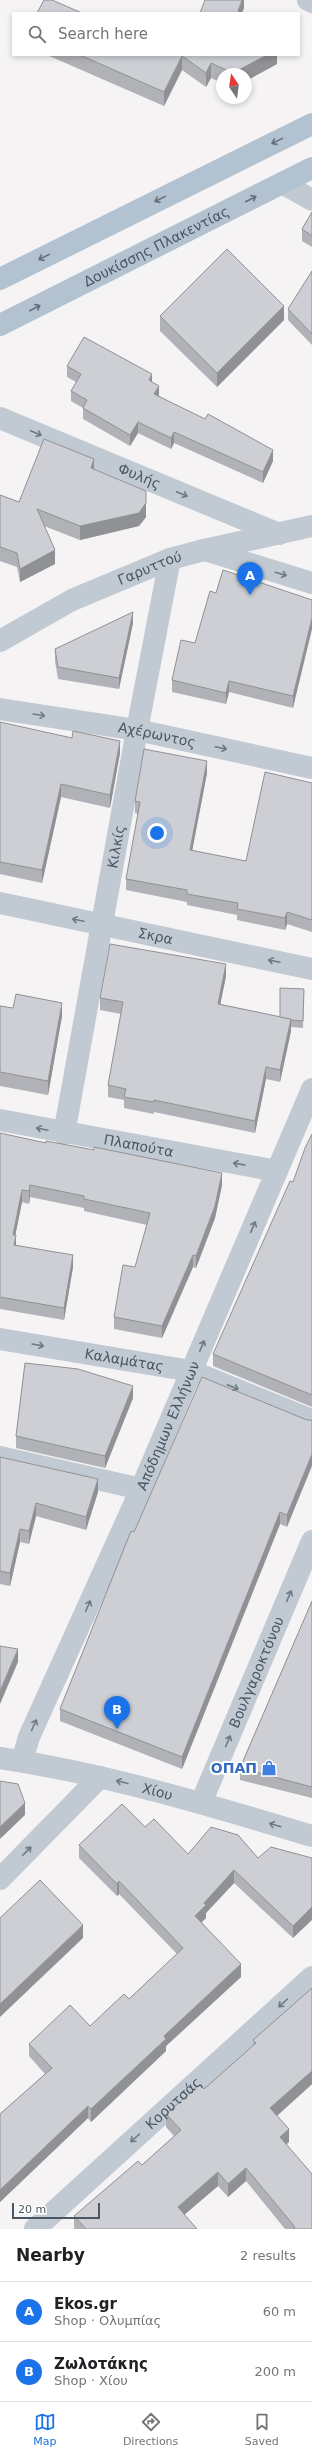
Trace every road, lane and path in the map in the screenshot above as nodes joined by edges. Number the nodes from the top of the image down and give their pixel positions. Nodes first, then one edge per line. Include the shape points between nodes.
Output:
1 (308, 0) edge
2 (312, 2) edge
3 (312, 124) edge
4 (312, 168) edge
5 (282, 183) junction
6 (312, 200) edge
7 (0, 278) edge
8 (0, 326) edge
9 (0, 418) edge
10 (312, 526) edge
11 (279, 534) junction
12 (204, 550) junction
13 (170, 559) junction
14 (312, 584) edge
15 (0, 641) edge
16 (0, 709) edge
17 (137, 730) junction
18 (312, 768) edge
19 (0, 903) edge
20 (102, 926) junction
21 (312, 969) edge
22 (312, 1090) edge
23 (0, 1120) edge
24 (64, 1134) junction
25 (277, 1171) junction
26 (0, 1338) edge
27 (191, 1371) junction
28 (312, 1420) edge
29 (0, 1457) edge
30 (141, 1489) junction
31 (312, 1541) edge
32 (0, 1758) edge
33 (22, 1762) junction
34 (100, 1777) junction
35 (201, 1803) junction
36 (312, 1836) edge
37 (0, 1879) edge
38 (312, 1977) edge
39 (35, 2229) edge

1 - 2 street
3 -> 7 main road
4 - 5 main road, Δουκίσσης Πλακεντίας
5 - 6 street
8 -> 5 main road, Δουκίσσης Πλακεντίας
9 -> 11 street, Φυλής
10 - 11 street, Γαρυττού
11 - 12 street, Γαρυττού
12 - 13 street, Γαρυττού
12 -> 14 street
13 - 15 street, Γαρυττού via 72,600
13 - 17 street, Κιλκίς
16 -> 17 street, Αχέρωντος
17 -> 18 street, Αχέρωντος
17 - 20 street, Κιλκίς
20 -> 19 street, Σκρα
21 -> 20 street, Σκρα
20 - 24 street, Κιλκίς
22 - 25 street, Απόδημων Ελλήνων
24 -> 23 street, Πλαπούτα
25 -> 24 street, Πλαπούτα
27 -> 25 street, Απόδημων Ελλήνων
26 -> 27 street, Καλαμάτας
27 -> 28 street, Καλαμάτας
27 - 30 street, Απόδημων Ελλήνων
29 - 30 street
33 -> 30 street, Απόδημων Ελλήνων via 29,1737
35 -> 31 street, Βουλγαροκτόνου
32 - 33 street, Χίου
33 - 34 street, Χίου
35 -> 34 street, Χίου
37 -> 34 street
36 -> 35 street, Χίου
38 -> 39 street, Κορυτσάς

